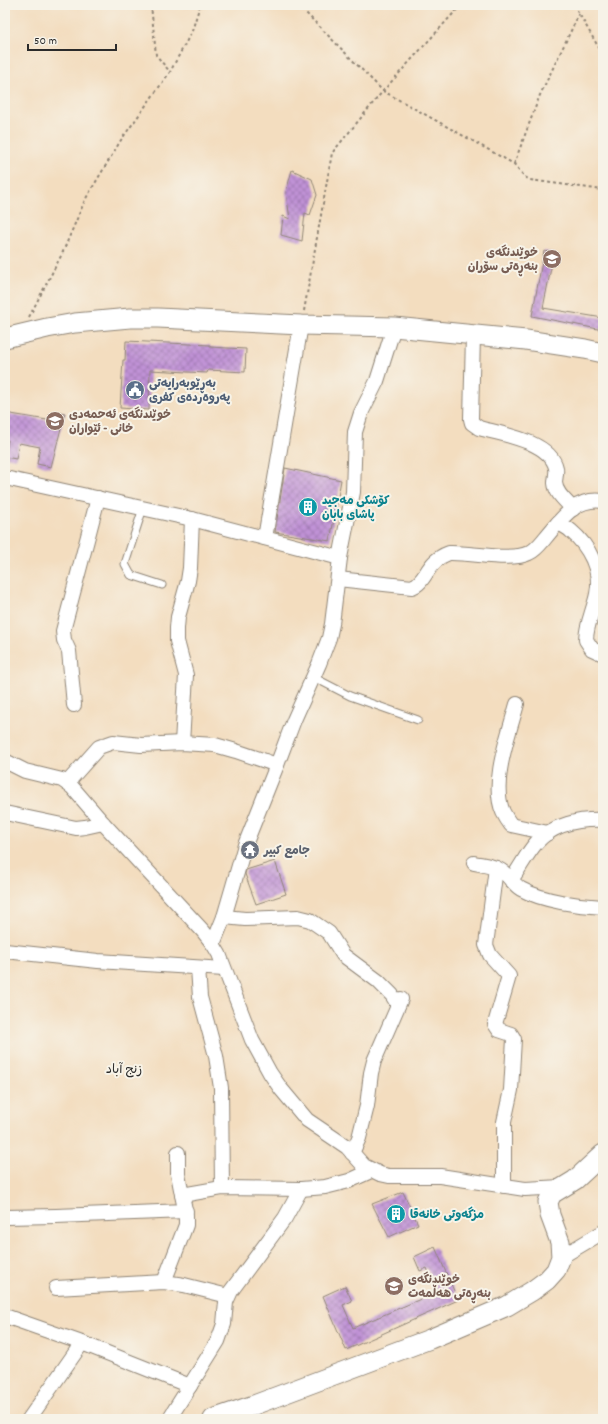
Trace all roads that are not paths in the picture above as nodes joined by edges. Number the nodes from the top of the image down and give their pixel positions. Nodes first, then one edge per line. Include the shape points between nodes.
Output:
1 (301, 325) junction
2 (394, 327) junction
3 (473, 335) junction
4 (13, 336) edge
5 (603, 353) edge
6 (5, 478) edge
7 (98, 498) junction
8 (603, 501) edge
9 (143, 508) junction
10 (572, 509) junction
11 (192, 519) junction
12 (558, 523) junction
13 (265, 538) junction
14 (340, 558) junction
15 (338, 579) junction
16 (162, 585) dead end
17 (603, 654) edge
18 (313, 677) junction
19 (517, 704) dead end
20 (74, 705) dead end
21 (418, 720) dead end
22 (182, 743) junction
23 (277, 765) junction
24 (7, 767) edge
25 (67, 783) junction
26 (5, 813) edge
27 (603, 820) edge
28 (103, 823) junction
29 (548, 832) junction
30 (474, 864) dead end
31 (496, 868) junction
32 (511, 880) junction
33 (603, 907) edge
34 (224, 917) junction
35 (213, 944) junction
36 (5, 951) edge
37 (198, 968) junction
38 (224, 969) junction
39 (178, 1153) dead end
40 (352, 1153) junction
41 (603, 1154) edge
42 (372, 1171) junction
43 (504, 1186) junction
44 (561, 1187) junction
45 (222, 1188) junction
46 (301, 1189) junction
47 (182, 1195) junction
48 (186, 1211) junction
49 (5, 1217) edge
50 (603, 1232) edge
51 (562, 1257) junction
52 (164, 1282) junction
53 (56, 1288) dead end
54 (228, 1296) junction
55 (5, 1316) edge
56 (82, 1343) junction
57 (190, 1386) junction
58 (29, 1419) edge
59 (169, 1419) edge
60 (212, 1419) edge

1 - 2 street
1 - 4 street via 130,318 74,323
1 - 13 street
2 - 3 street
2 - 14 street via 377,381 361,413 355,432 352,492
3 - 5 street via 526,340
3 - 10 street via 472,423 479,428 526,441 547,454 556,468 557,491
6 - 7 street
7 - 9 street
7 - 20 street via 63,631 69,651
8 - 10 street via 582,502
9 - 11 street
9 - 16 lane via 125,564 131,575
10 - 12 street
11 - 13 street
11 - 22 street via 190,568 177,628 177,641 186,675
12 - 15 street via 534,550 521,556 454,553 443,555 433,562 420,583 412,587
12 - 17 street via 578,537 596,569 598,589 586,640 592,649
13 - 14 street
14 - 15 street
15 - 18 street via 329,638
18 - 21 lane via 350,696
18 - 23 street
19 - 29 street via 500,768 498,791 502,812 511,825
22 - 23 street via 226,748
22 - 25 street via 154,746 108,743 95,751
23 - 34 street via 245,845
24 - 25 street
25 - 28 street
26 - 28 street via 76,828
27 - 29 street via 571,823
28 - 35 street
29 - 32 street via 536,844
30 - 31 street
31 - 32 street
31 - 43 street via 486,945 490,955 509,976 495,1024 499,1030 510,1033 514,1039 512,1081 504,1122
32 - 33 street via 527,892 552,900
34 - 35 street
34 - 40 street via 298,917 310,920 329,933 344,955 378,980 400,1002 374,1061 367,1106
35 - 38 street
36 - 37 street
37 - 38 street
37 - 45 street via 200,996 216,1056 221,1088
38 - 40 street via 252,1040 281,1089 307,1120
39 - 47 street
40 - 42 street
41 - 44 street via 575,1180
42 - 43 street via 389,1176 440,1176
42 - 46 street via 337,1184
43 - 44 street via 526,1189
44 - 51 street via 552,1194 548,1202
45 - 46 street
45 - 47 street
46 - 54 street via 285,1218
47 - 48 street
48 - 49 street
48 - 52 street via 184,1231
50 - 51 street
51 - 60 street via 556,1270 547,1280 507,1306 430,1339
52 - 53 street
52 - 54 street
54 - 57 street via 218,1341
55 - 56 street
56 - 57 street
56 - 58 street
57 - 59 street

